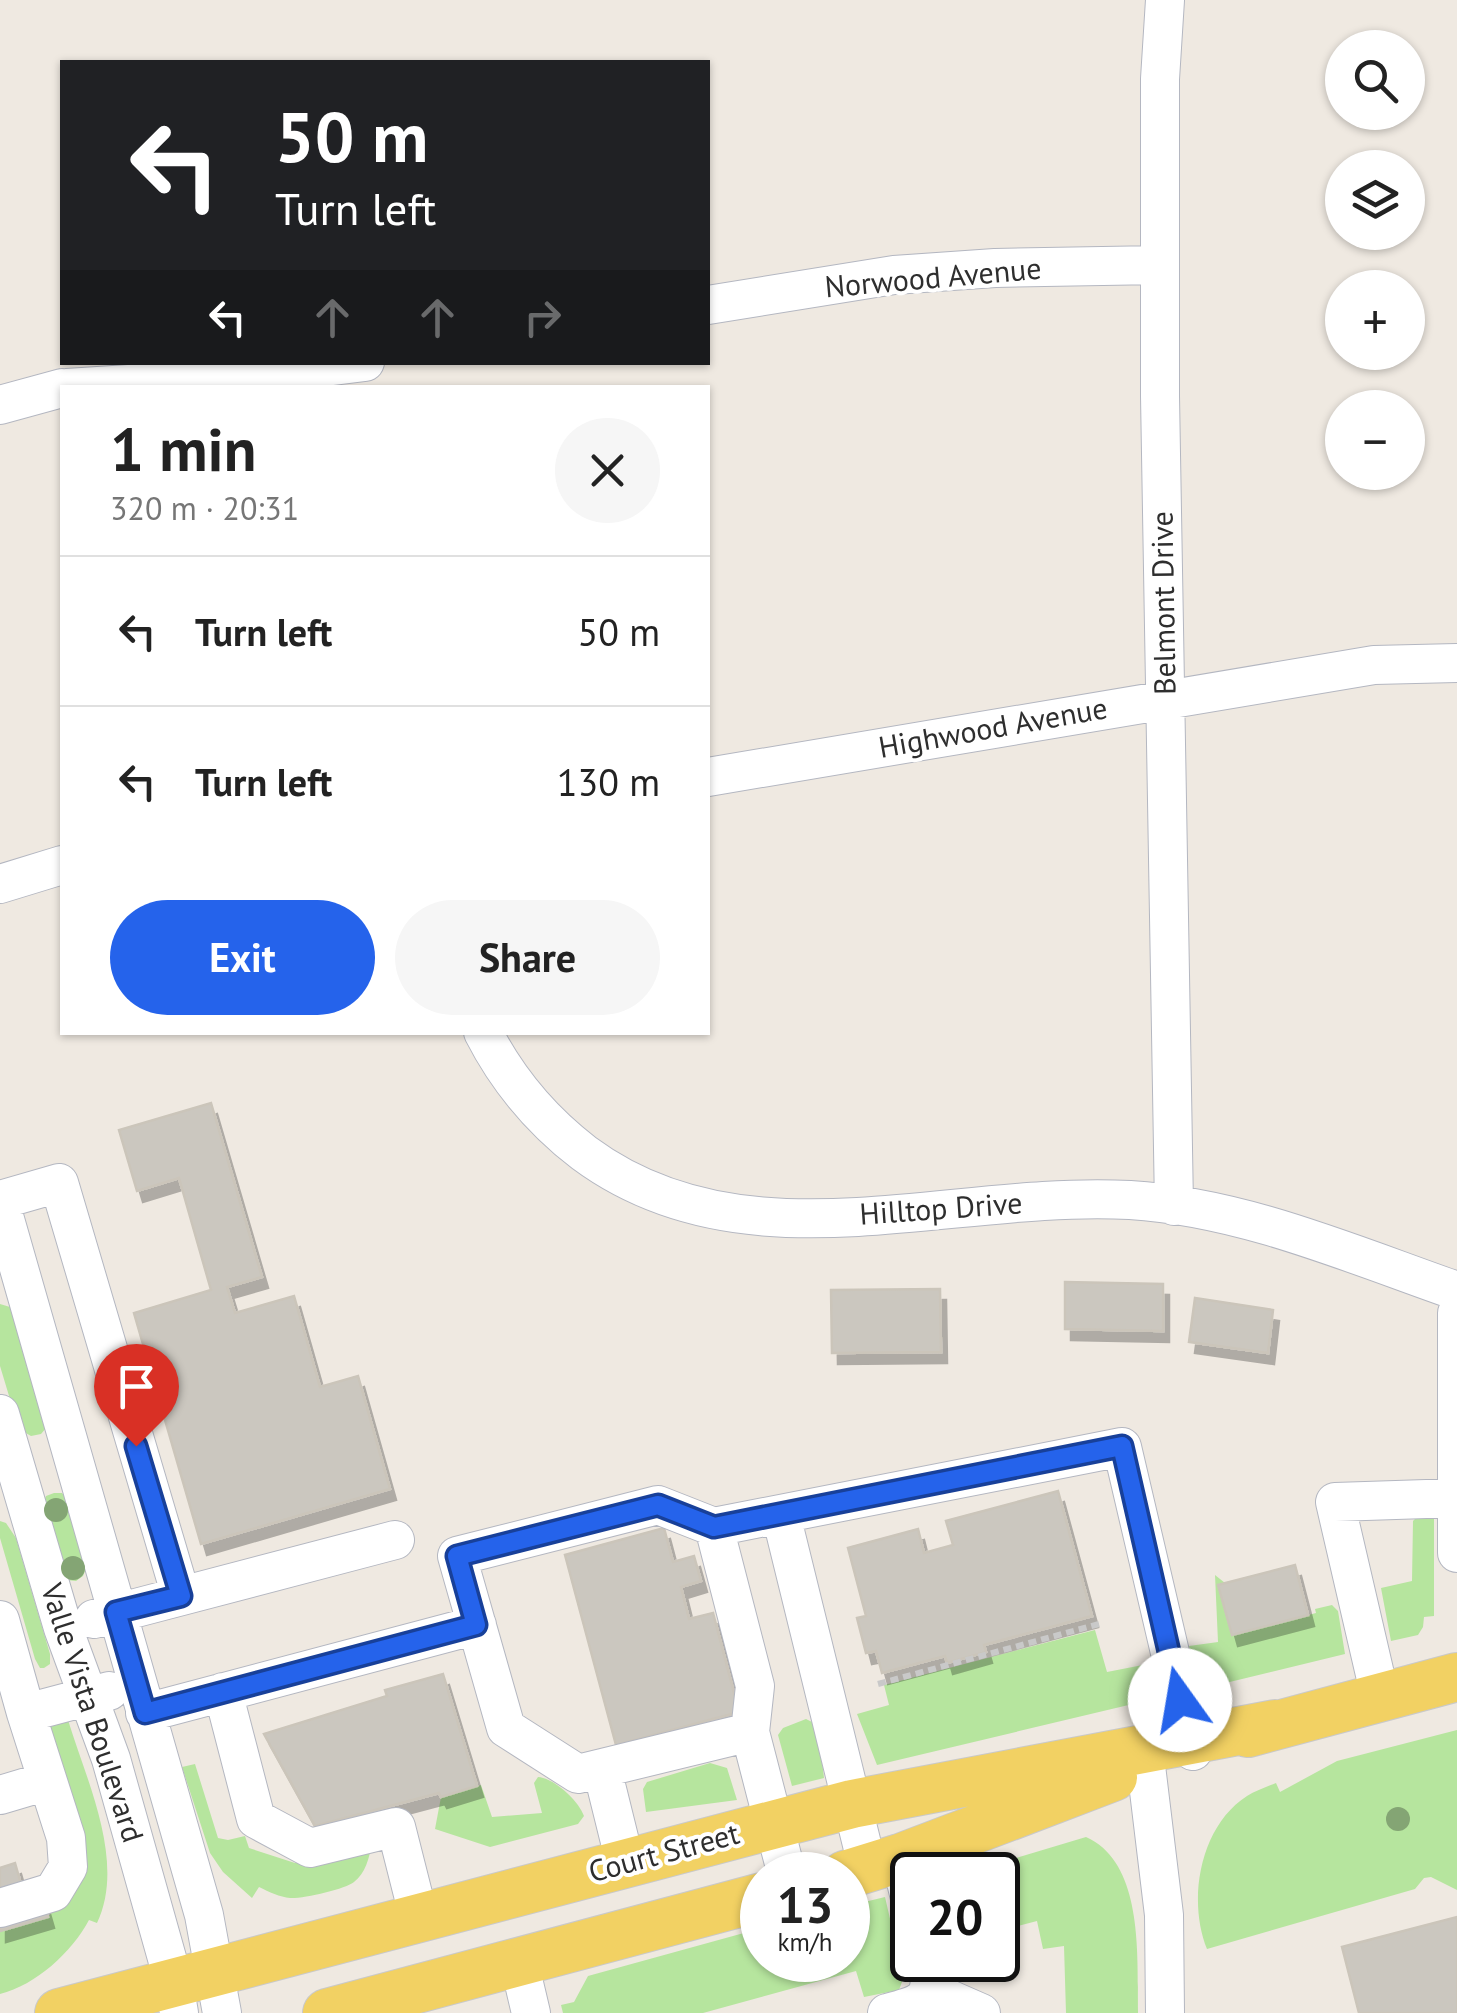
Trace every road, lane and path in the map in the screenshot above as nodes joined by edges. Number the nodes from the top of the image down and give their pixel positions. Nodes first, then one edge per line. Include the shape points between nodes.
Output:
1 (1165, 0) edge
2 (1160, 265) junction
3 (710, 306) edge
4 (341, 365) edge
5 (112, 385) edge
6 (60, 389) edge
7 (0, 404) edge
8 (1457, 662) edge
9 (1166, 699) junction
10 (710, 777) edge
11 (60, 867) edge
12 (0, 884) edge
13 (485, 1035) edge
14 (0, 1201) edge
15 (1174, 1206) junction
16 (1457, 1291) edge
17 (1457, 1312) edge
18 (0, 1414) edge
19 (76, 1464) junction
20 (10, 1483) edge
21 (1456, 1498) edge
22 (782, 1516) junction
23 (714, 1527) junction
24 (395, 1540) dead end
25 (1457, 1553) edge
26 (181, 1596) junction
27 (116, 1612) junction
28 (0, 1620) edge
29 (1100, 1624) dead end
30 (476, 1625) junction
31 (63, 1628) junction
32 (1457, 1676) edge
33 (878, 1684) dead end
34 (223, 1692) junction
35 (1380, 1696) junction
36 (88, 1697) junction
37 (140, 1698) junction
38 (15, 1702) edge
39 (750, 1732) junction
40 (1192, 1746) junction
41 (1146, 1766) junction
42 (590, 1771) junction
43 (47, 1782) junction
44 (0, 1796) edge
45 (852, 1804) junction
46 (774, 1824) junction
47 (781, 1852) edge
48 (625, 1862) junction
49 (871, 1867) edge
50 (890, 1885) edge
51 (740, 1903) edge
52 (0, 1908) edge
53 (419, 1918) junction
54 (518, 1962) junction
55 (929, 1982) edge
56 (202, 1998) edge
57 (440, 1998) edge
58 (926, 1999) junction
59 (60, 2013) edge
60 (326, 2013) edge
61 (531, 2013) edge
62 (886, 2013) edge
63 (982, 2013) edge
64 (1166, 2013) edge

1 - 2 street, Belmont Drive
2 - 3 street, Norwood Avenue via 894,275
2 - 9 street, Belmont Drive
4 - 5 street
6 - 7 street
8 - 9 street, Highwood Avenue via 1374,665
9 - 10 street, Highwood Avenue
9 - 15 street, Belmont Drive
11 - 12 street
13 - 15 street, Hilltop Drive via 512,1082 571,1143 615,1174 706,1210 800,1219 1084,1200
14 - 19 street, Valle Vista Boulevard
14 - 26 street via 59,1183
15 - 16 street, Hilltop Drive via 1286,1231
17 - 21 street
18 - 20 street, Valle Vista Boulevard
19 - 20 street
19 - 27 street, Valle Vista Boulevard
20 - 31 street, Valle Vista Boulevard
21 - 25 street
21 - 35 street via 1335,1502
22 - 23 street
22 - 40 street via 1122,1446
22 - 45 street
23 - 30 street via 658,1505 457,1556
23 - 39 street via 755,1686
24 - 26 street
26 - 27 street
27 - 31 street
27 - 37 street, Valle Vista Boulevard
28 - 38 street
29 - 33 path
30 - 34 street
30 - 42 street via 506,1728
31 - 36 street, Valle Vista Boulevard
32 - 35 main road, Court Street
34 - 37 street
34 - 53 street via 256,1819 310,1848 396,1826
35 - 40 main road, Court Street
36 - 37 street
36 - 38 street
36 - 56 street, Valle Vista Boulevard
37 - 56 street, Valle Vista Boulevard via 204,1915
38 - 43 street
39 - 42 street
39 - 46 street
40 - 41 main road, Court Street
40 - 45 main road, Court Street
41 - 49 main road, Court Street
41 - 64 street via 1164,1915
42 - 48 street
43 - 44 street
43 - 52 street via 66,1838 68,1867 53,1892
45 - 46 main road, Court Street
45 - 49 street
46 - 47 street
46 - 48 main road, Court Street
48 - 53 main road, Court Street
49 - 50 street
51 - 54 main road
53 - 56 main road, Court Street
54 - 57 main road
54 - 61 street
55 - 58 street
56 - 59 main road, Court Street
57 - 60 main road
58 - 62 street
58 - 63 street

